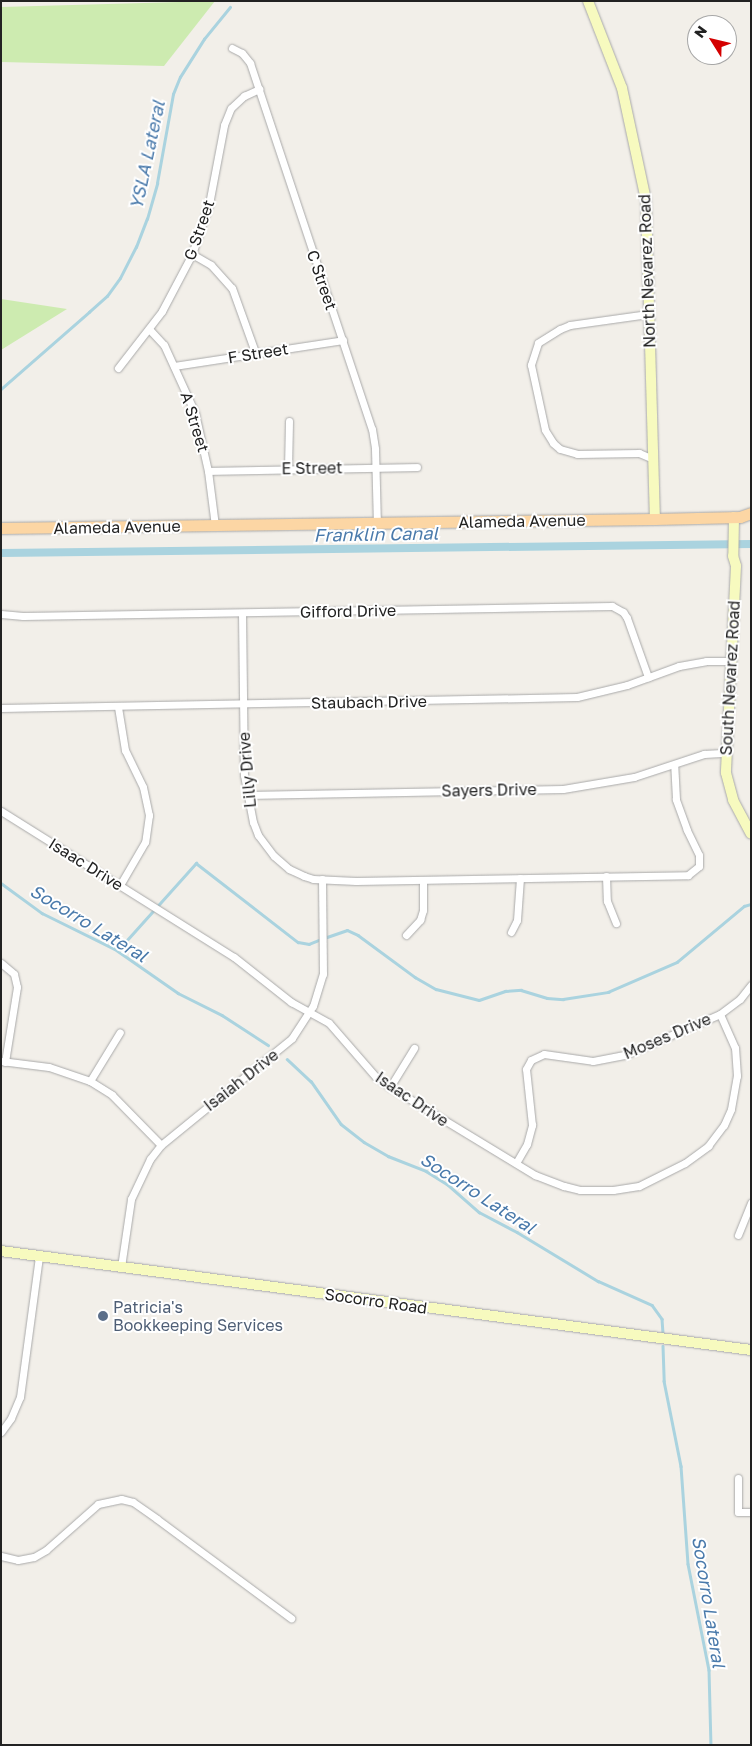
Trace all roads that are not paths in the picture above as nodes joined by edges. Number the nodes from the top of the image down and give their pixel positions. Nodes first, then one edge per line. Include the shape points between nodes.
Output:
1 (588, 1) edge
2 (232, 48) dead end
3 (258, 89) junction
4 (192, 254) junction
5 (648, 314) junction
6 (149, 329) junction
7 (343, 340) junction
8 (255, 352) junction
9 (174, 366) junction
10 (118, 368) dead end
11 (289, 421) dead end
12 (653, 459) junction
13 (417, 467) dead end
14 (376, 468) junction
15 (288, 469) junction
16 (208, 471) junction
17 (655, 519) junction
18 (742, 519) edge
19 (377, 524) junction
20 (215, 526) junction
21 (1, 528) edge
22 (242, 613) junction
23 (1, 614) edge
24 (731, 661) junction
25 (648, 677) junction
26 (242, 704) junction
27 (118, 707) junction
28 (1, 708) edge
29 (726, 753) junction
30 (674, 765) junction
31 (246, 795) junction
32 (1, 811) edge
33 (751, 834) edge
34 (606, 876) junction
35 (520, 878) junction
36 (322, 879) junction
37 (422, 880) junction
38 (120, 885) junction
39 (616, 923) dead end
40 (512, 932) dead end
41 (406, 935) dead end
42 (1, 963) edge
43 (751, 985) edge
44 (309, 1012) junction
45 (720, 1014) junction
46 (120, 1032) dead end
47 (414, 1048) dead end
48 (3, 1062) edge
49 (90, 1081) junction
50 (390, 1087) junction
51 (161, 1145) junction
52 (516, 1163) junction
53 (751, 1202) edge
54 (738, 1235) dead end
55 (1, 1251) edge
56 (39, 1256) junction
57 (121, 1267) junction
58 (751, 1350) edge
59 (1, 1432) edge
60 (738, 1478) dead end
61 (751, 1512) edge
62 (1, 1556) edge
63 (291, 1618) dead end

1 - 5 street, North Nevarez Road via 622,88 643,183
2 - 3 street, C Street via 246,58
3 - 4 street, G Street via 239,99 226,119 209,204
3 - 7 street, C Street
4 - 6 street, G Street via 169,300
4 - 8 street via 211,265 232,288
5 - 12 street, North Nevarez Road
5 - 12 street via 560,329 538,343 531,365 544,430 553,443 577,454 639,453
6 - 9 street, A Street via 161,340
6 - 10 street, G Street
7 - 8 street, F Street
7 - 14 street, C Street via 372,429
8 - 9 street, F Street
9 - 16 street, A Street via 195,413
11 - 15 street
12 - 17 street, North Nevarez Road
13 - 14 street, E Street
14 - 15 street, E Street
14 - 19 street, C Street
15 - 16 street, E Street
16 - 20 street, A Street
17 - 18 main road, Alameda Avenue
17 - 19 main road, Alameda Avenue
18 - 24 street, South Nevarez Road via 734,553
19 - 20 main road, Alameda Avenue
20 - 21 main road, Alameda Avenue
22 - 23 street, Gifford Drive
22 - 25 street, Gifford Drive via 612,606 627,618
22 - 26 street, Lilly Drive
24 - 25 street, Staubach Drive via 699,662
24 - 29 street, South Nevarez Road
25 - 26 street, Staubach Drive via 577,697
26 - 27 street, Staubach Drive
26 - 31 street, Lilly Drive
27 - 28 street, Staubach Drive
27 - 38 street via 126,750 143,787 149,815 145,842
29 - 30 street, Sayers Drive via 700,755
29 - 33 street, South Nevarez Road via 729,791
30 - 31 street, Sayers Drive via 634,777 563,789
30 - 34 street, Lilly Drive via 676,799 699,855 699,866 693,873 680,877
31 - 36 street, Lilly Drive via 258,835 274,856 289,869
32 - 38 street, Isaac Drive
34 - 35 street, Lilly Drive
34 - 39 street via 607,901
35 - 37 street, Lilly Drive
35 - 40 street via 517,920
36 - 37 street, Lilly Drive
36 - 44 street, Isaiah Drive via 323,974
37 - 41 street via 423,910 420,920
38 - 44 street, Isaac Drive via 234,957 291,1002
42 - 48 street via 14,974 17,987
43 - 45 street, Moses Drive via 740,999
44 - 50 street, Isaac Drive via 338,1031 376,1077
44 - 51 street, Isaiah Drive via 280,1050
45 - 52 street, Moses Drive via 609,1060 537,1056 526,1069 532,1125 527,1144
45 - 52 street, Isaac Drive via 734,1048 737,1076 733,1104 718,1134 686,1163 638,1186 580,1190 544,1179
46 - 49 street
47 - 50 street
48 - 49 street via 49,1067
49 - 51 street via 112,1095
50 - 52 street, Isaac Drive
51 - 57 street, Isaiah Drive via 143,1171 131,1199
53 - 54 street
55 - 56 street, Socorro Road
56 - 57 street, Socorro Road
56 - 59 street via 20,1397
57 - 58 street, Socorro Road
60 - 61 street via 738,1512
62 - 63 street via 18,1560 34,1557 98,1504 121,1499 133,1502

